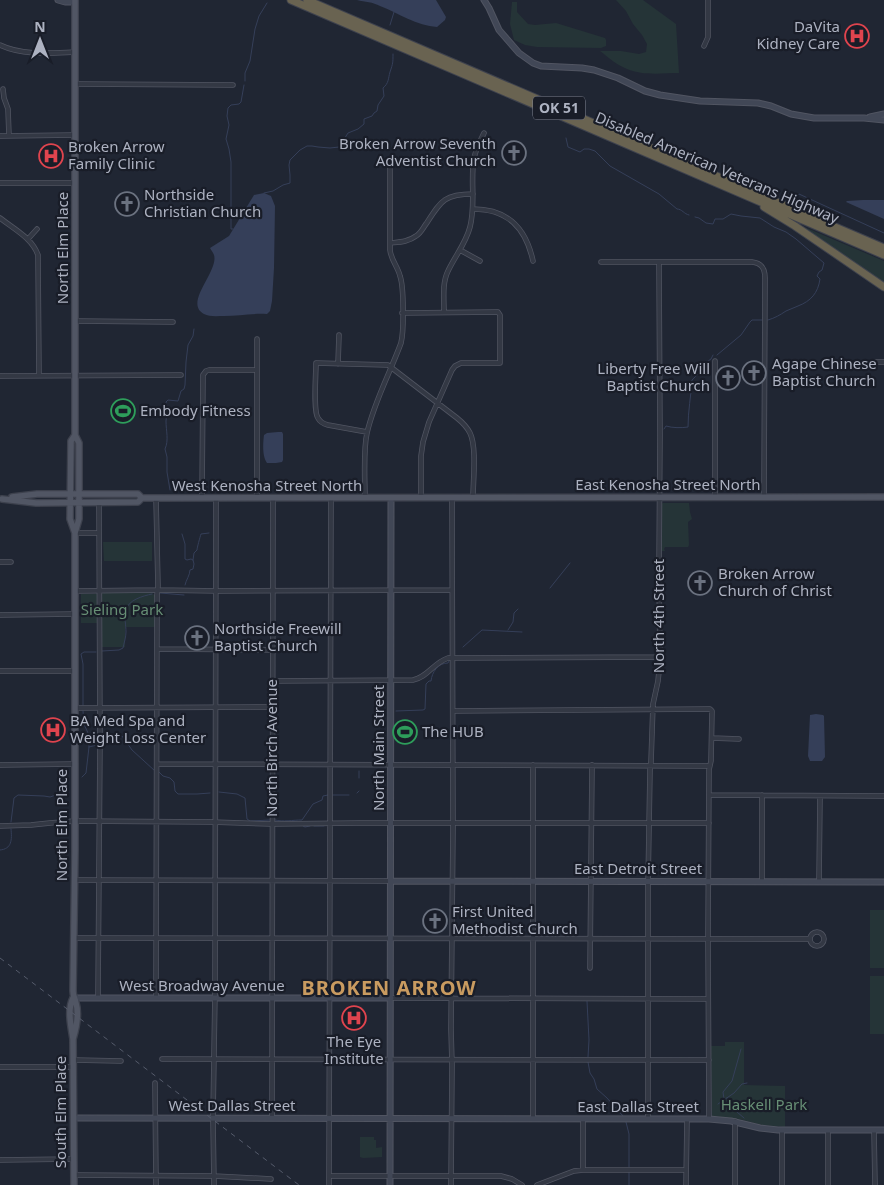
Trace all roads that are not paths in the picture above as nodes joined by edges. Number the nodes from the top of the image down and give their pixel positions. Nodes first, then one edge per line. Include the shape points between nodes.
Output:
1 (58, 0) edge
2 (291, 0) edge
3 (308, 0) edge
4 (708, 0) edge
5 (76, 1) edge
6 (485, 2) edge
7 (0, 45) edge
8 (704, 46) dead end
9 (75, 52) junction
10 (75, 84) junction
11 (233, 85) dead end
12 (4, 89) dead end
13 (884, 114) edge
14 (864, 118) junction
15 (884, 120) edge
16 (484, 133) dead end
17 (75, 135) junction
18 (0, 136) edge
19 (9, 136) junction
20 (390, 168) dead end
21 (0, 183) edge
22 (75, 183) junction
23 (473, 194) junction
24 (742, 194) junction
25 (473, 209) junction
26 (0, 218) edge
27 (37, 229) dead end
28 (28, 239) junction
29 (390, 244) junction
30 (884, 248) edge
31 (460, 250) junction
32 (884, 255) edge
33 (480, 261) dead end
34 (534, 261) dead end
35 (601, 262) dead end
36 (659, 262) junction
37 (884, 287) edge
38 (402, 312) junction
39 (444, 312) junction
40 (75, 321) junction
41 (173, 322) dead end
42 (339, 335) dead end
43 (257, 339) dead end
44 (715, 361) dead end
45 (875, 362) dead end
46 (884, 362) edge
47 (338, 364) junction
48 (391, 367) junction
49 (257, 370) junction
50 (181, 375) dead end
51 (0, 376) edge
52 (39, 376) junction
53 (75, 376) junction
54 (437, 402) junction
55 (367, 432) junction
56 (75, 435) junction
57 (70, 494) junction
58 (79, 494) junction
59 (659, 497) junction
60 (715, 497) junction
61 (764, 497) junction
62 (884, 497) edge
63 (1, 498) edge
64 (142, 498) junction
65 (156, 498) junction
66 (202, 498) junction
67 (216, 498) junction
68 (257, 498) junction
69 (273, 498) junction
70 (331, 498) junction
71 (365, 498) junction
72 (392, 498) junction
73 (423, 498) junction
74 (452, 498) junction
75 (473, 498) junction
76 (70, 502) junction
77 (79, 503) junction
78 (99, 503) junction
79 (75, 532) junction
80 (99, 533) junction
81 (0, 562) edge
82 (11, 562) dead end
83 (158, 590) junction
84 (392, 590) junction
85 (452, 590) junction
86 (75, 591) junction
87 (100, 591) junction
88 (215, 591) junction
89 (273, 591) junction
90 (330, 591) junction
91 (75, 614) junction
92 (0, 615) edge
93 (157, 649) junction
94 (215, 649) junction
95 (273, 650) junction
96 (660, 657) junction
97 (452, 658) junction
98 (0, 671) edge
99 (75, 671) junction
100 (330, 680) junction
101 (272, 681) junction
102 (391, 681) junction
103 (157, 707) junction
104 (214, 707) junction
105 (272, 707) junction
106 (75, 708) junction
107 (100, 708) junction
108 (652, 710) junction
109 (453, 711) junction
110 (712, 738) junction
111 (739, 739) dead end
112 (74, 764) junction
113 (157, 764) junction
114 (0, 765) edge
115 (214, 765) junction
116 (330, 765) junction
117 (391, 765) junction
118 (453, 765) junction
119 (533, 765) junction
120 (272, 766) junction
121 (592, 766) junction
122 (650, 766) junction
123 (709, 766) junction
124 (709, 795) junction
125 (762, 795) junction
126 (820, 796) junction
127 (884, 796) edge
128 (75, 821) junction
129 (272, 821) junction
130 (99, 822) junction
131 (156, 822) junction
132 (214, 822) junction
133 (330, 823) junction
134 (391, 823) junction
135 (453, 823) junction
136 (533, 823) junction
137 (591, 823) junction
138 (649, 823) junction
139 (709, 823) junction
140 (0, 826) edge
141 (74, 880) junction
142 (98, 880) junction
143 (156, 880) junction
144 (214, 880) junction
145 (272, 880) junction
146 (330, 880) junction
147 (391, 881) junction
148 (452, 881) junction
149 (533, 882) junction
150 (590, 882) junction
151 (649, 882) junction
152 (708, 882) junction
153 (762, 882) junction
154 (819, 882) junction
155 (884, 882) edge
156 (74, 938) junction
157 (98, 938) junction
158 (156, 938) junction
159 (214, 938) junction
160 (272, 938) junction
161 (330, 938) junction
162 (391, 939) junction
163 (452, 939) junction
164 (533, 939) junction
165 (590, 939) junction
166 (648, 939) junction
167 (708, 939) junction
168 (810, 939) dead end
169 (590, 968) dead end
170 (74, 998) junction
171 (98, 998) junction
172 (156, 998) junction
173 (214, 998) junction
174 (272, 998) junction
175 (330, 998) junction
176 (391, 998) junction
177 (452, 998) junction
178 (533, 998) junction
179 (648, 999) junction
180 (708, 999) junction
181 (162, 1059) dead end
182 (214, 1059) junction
183 (272, 1059) junction
184 (330, 1059) junction
185 (390, 1059) junction
186 (452, 1059) junction
187 (533, 1060) junction
188 (648, 1060) junction
189 (709, 1060) junction
190 (121, 1061) dead end
191 (74, 1063) junction
192 (0, 1067) edge
193 (155, 1083) dead end
194 (74, 1118) junction
195 (156, 1118) junction
196 (213, 1118) junction
197 (272, 1118) junction
198 (330, 1119) junction
199 (390, 1119) junction
200 (452, 1119) junction
201 (532, 1119) junction
202 (583, 1119) junction
203 (648, 1119) junction
204 (687, 1119) junction
205 (709, 1119) junction
206 (735, 1121) junction
207 (782, 1130) junction
208 (828, 1130) junction
209 (874, 1130) junction
210 (884, 1130) edge
211 (0, 1160) edge
212 (74, 1160) junction
213 (583, 1170) junction
214 (686, 1170) junction
215 (74, 1175) junction
216 (156, 1176) junction
217 (214, 1176) junction
218 (329, 1176) junction
219 (390, 1176) junction
220 (451, 1176) junction
221 (271, 1179) dead end
222 (74, 1185) edge
223 (156, 1185) edge
224 (214, 1185) edge
225 (329, 1185) edge
226 (390, 1185) edge
227 (451, 1185) edge
228 (522, 1185) edge
229 (537, 1185) edge
230 (686, 1185) edge
231 (735, 1185) edge
232 (782, 1185) edge
233 (828, 1185) edge
234 (875, 1185) edge

1 - 5 street
2 - 24 highway, Disabled American Veterans Highway / OK 51
3 - 30 highway, Disabled American Veterans Highway / OK 51
4 - 8 street via 708,38
5 - 9 main road, North Elm Place
6 - 14 street via 499,30 518,54 540,66 594,70 645,91 700,101 758,103 801,117
7 - 9 street via 24,51
9 - 10 main road, North Elm Place
10 - 11 street
10 - 17 main road, North Elm Place
12 - 19 street
13 - 14 street
14 - 15 street
16 - 23 street via 474,159
17 - 19 street
17 - 22 main road, North Elm Place
18 - 19 street
20 - 29 street
21 - 22 street
22 - 40 main road, North Elm Place
23 - 25 street
23 - 29 street via 460,194 445,200 434,210 418,235
24 - 32 highway, Disabled American Veterans Highway / OK 51
24 - 37 highway
25 - 31 street
25 - 34 street via 496,212 515,224 526,238
26 - 28 street
27 - 28 street
28 - 52 street via 35,246 39,261
29 - 38 street via 391,258 402,282
31 - 33 street
31 - 39 street via 445,278
35 - 36 street
36 - 59 street, North 4th Street
36 - 61 street via 756,262 762,266 765,273
38 - 39 street
38 - 48 street via 402,339
39 - 54 street via 498,312 500,363 457,364
40 - 41 street
40 - 53 main road, North Elm Place
42 - 47 street
43 - 49 street
44 - 60 street
45 - 46 street
47 - 48 street via 385,364
47 - 55 street via 316,363 318,418 328,425
48 - 54 street
48 - 55 street
49 - 66 street via 204,372
49 - 68 street
50 - 53 street
51 - 52 street
52 - 53 street
53 - 56 main road, North Elm Place
54 - 73 street via 422,444
54 - 75 street via 460,421 471,436
55 - 71 street
56 - 57 main road, North Elm Place via 71,441
56 - 58 main road, North Elm Place
57 - 58 main road, West Kenosha Street North
57 - 63 main road, West Kenosha Street North
57 - 76 main road, North Elm Place
58 - 64 main road, West Kenosha Street North via 138,494
58 - 77 main road, North Elm Place
59 - 60 main road, East Kenosha Street North
59 - 75 main road, East Kenosha Street North
59 - 96 street, North 4th Street
60 - 61 main road, East Kenosha Street North
61 - 62 main road, East Kenosha Street North
63 - 76 main road, West Kenosha Street North via 36,503
64 - 65 main road, West Kenosha Street North
64 - 78 main road, West Kenosha Street North via 138,502
65 - 66 main road, West Kenosha Street North
65 - 83 street
66 - 67 main road, West Kenosha Street North
67 - 68 main road, West Kenosha Street North
67 - 88 street
68 - 69 main road, West Kenosha Street North
69 - 70 main road, West Kenosha Street North
69 - 89 street, North Birch Avenue
70 - 71 main road, West Kenosha Street North
70 - 90 street
71 - 72 main road, West Kenosha Street North
72 - 73 main road
72 - 84 street, North Main Street
73 - 74 main road, East Kenosha Street North
74 - 75 main road, East Kenosha Street North
74 - 85 street
76 - 77 main road, West Kenosha Street North
76 - 79 main road, North Elm Place via 70,519
77 - 78 main road, West Kenosha Street North
77 - 79 main road, North Elm Place
78 - 80 street
79 - 80 street
79 - 86 main road, North Elm Place
80 - 87 street
81 - 82 street
83 - 87 street
83 - 88 street
83 - 93 street
84 - 85 street
84 - 90 street
84 - 102 street, North Main Street
85 - 97 street
86 - 87 street
86 - 91 main road, North Elm Place
87 - 107 street
88 - 89 street
88 - 94 street
89 - 90 street
89 - 95 street, North Birch Avenue
90 - 100 street
91 - 92 street
91 - 99 main road, North Elm Place
93 - 94 street
93 - 103 street
94 - 95 street
94 - 104 street
95 - 101 street, North Birch Avenue
96 - 97 street
96 - 108 street, North 4th Street
97 - 102 street via 441,661 425,676 410,681
97 - 109 street
98 - 99 street
99 - 106 main road, North Elm Place
100 - 101 street
100 - 102 street
100 - 116 street
101 - 105 street, North Birch Avenue
102 - 117 street, North Main Street
103 - 104 street
103 - 107 street
103 - 113 street
104 - 105 street
104 - 115 street
105 - 120 street, North Birch Avenue
106 - 107 street
106 - 112 main road, North Elm Place
107 - 130 street
108 - 109 street
108 - 110 street via 710,709
108 - 122 street, North 4th Street
109 - 118 street
110 - 111 street
110 - 123 street
112 - 114 street
112 - 128 main road, North Elm Place
113 - 115 street
113 - 131 street
115 - 120 street
115 - 132 street
116 - 117 street
116 - 120 street
116 - 133 street
117 - 118 street
117 - 134 street, North Main Street
118 - 119 street
118 - 135 street
119 - 121 street
119 - 136 street
120 - 129 street, North Birch Avenue
121 - 122 street
121 - 137 street
122 - 123 street
122 - 138 street, North 4th Street
123 - 124 street
124 - 125 street
124 - 139 street
125 - 126 street
125 - 153 street
126 - 127 street
126 - 154 street
128 - 130 street
128 - 140 street
128 - 141 main road, North Elm Place
129 - 132 street
129 - 133 street
129 - 145 street, North Birch Avenue
130 - 131 street
130 - 142 street
131 - 132 street
131 - 143 street
132 - 144 street
133 - 134 street
133 - 146 street
134 - 135 street
134 - 147 street, North Main Street
135 - 136 street
135 - 148 street
136 - 137 street
136 - 149 street
137 - 138 street
137 - 150 street
138 - 139 street
138 - 151 street, North 4th Street
139 - 152 street
141 - 142 street
141 - 156 main road, North Elm Place
142 - 143 street
142 - 157 street
143 - 144 street
143 - 158 street
144 - 145 street
144 - 159 street
145 - 146 street
145 - 160 street, North Birch Avenue
146 - 147 street
146 - 161 street
147 - 148 street, East Detroit Street
147 - 162 street, North Main Street
148 - 149 street, East Detroit Street
148 - 163 street
149 - 150 street, East Detroit Street
149 - 164 street
150 - 151 street, East Detroit Street
150 - 165 street
151 - 152 street, East Detroit Street
151 - 166 street, North 4th Street
152 - 153 street, East Detroit Street
152 - 167 street
153 - 154 street, East Detroit Street
154 - 155 street, East Detroit Street
156 - 157 street
156 - 170 main road, North Elm Place
157 - 158 street
157 - 171 street
158 - 159 street
158 - 172 street
159 - 160 street
159 - 173 street
160 - 161 street
160 - 174 street, North Birch Avenue
161 - 162 street
161 - 175 street
162 - 163 street
162 - 176 street, North Main Street
163 - 164 street
163 - 177 street
164 - 165 street
164 - 178 street
165 - 166 street
165 - 169 street
166 - 167 street
166 - 179 street, North 4th Street
167 - 168 street
167 - 180 street
170 - 171 street, West Broadway Avenue
170 - 191 main road, South Elm Place via 70,1004
171 - 172 street, West Broadway Avenue
172 - 173 street, West Broadway Avenue
173 - 174 street, West Broadway Avenue
173 - 182 street
174 - 175 street, West Broadway Avenue
174 - 183 street, North Birch Avenue
175 - 176 street, West Broadway Avenue
175 - 184 street
176 - 177 street
176 - 185 street, North Main Street
177 - 178 street
177 - 186 street
178 - 179 street
178 - 187 street
179 - 180 street
179 - 188 street, North 4th Street
180 - 189 street
181 - 182 street
182 - 183 street
182 - 196 street
183 - 184 street
183 - 197 street, North Birch Avenue
184 - 185 street
184 - 198 street
185 - 186 street
185 - 199 street, North Main Street
186 - 187 street
186 - 200 street
187 - 188 street
187 - 201 street
188 - 189 street
188 - 203 street, North 4th Street
189 - 205 street
190 - 191 street
191 - 192 street
191 - 194 main road, South Elm Place
193 - 195 street
194 - 195 street, West Dallas Street
194 - 212 main road, South Elm Place
195 - 196 street, West Dallas Street
195 - 216 street
196 - 197 street, West Dallas Street
196 - 217 street
197 - 198 street, West Dallas Street
198 - 199 street, West Dallas Street
198 - 218 street
199 - 200 street, East Dallas Street
199 - 219 street, North Main Street
200 - 201 street, East Dallas Street
200 - 220 street
201 - 202 street, East Dallas Street
202 - 203 street, East Dallas Street
202 - 213 street
203 - 204 street, East Dallas Street
204 - 205 street, East Dallas Street
204 - 214 street
205 - 206 street, East Dallas Street
206 - 207 street, East Dallas Street
206 - 231 street
207 - 208 street, East Dallas Street
207 - 232 street
208 - 209 street, East Dallas Street
208 - 233 street
209 - 210 street, East Dallas Street
209 - 234 street
211 - 212 street
212 - 215 main road, South Elm Place
213 - 214 street
213 - 229 street
214 - 230 street
215 - 216 street
215 - 222 main road, South Elm Place
216 - 217 street
216 - 223 street
217 - 221 street
217 - 224 street
218 - 219 street
218 - 225 street
219 - 220 street
219 - 226 street, North Main Street
220 - 227 street
220 - 228 street via 506,1177

